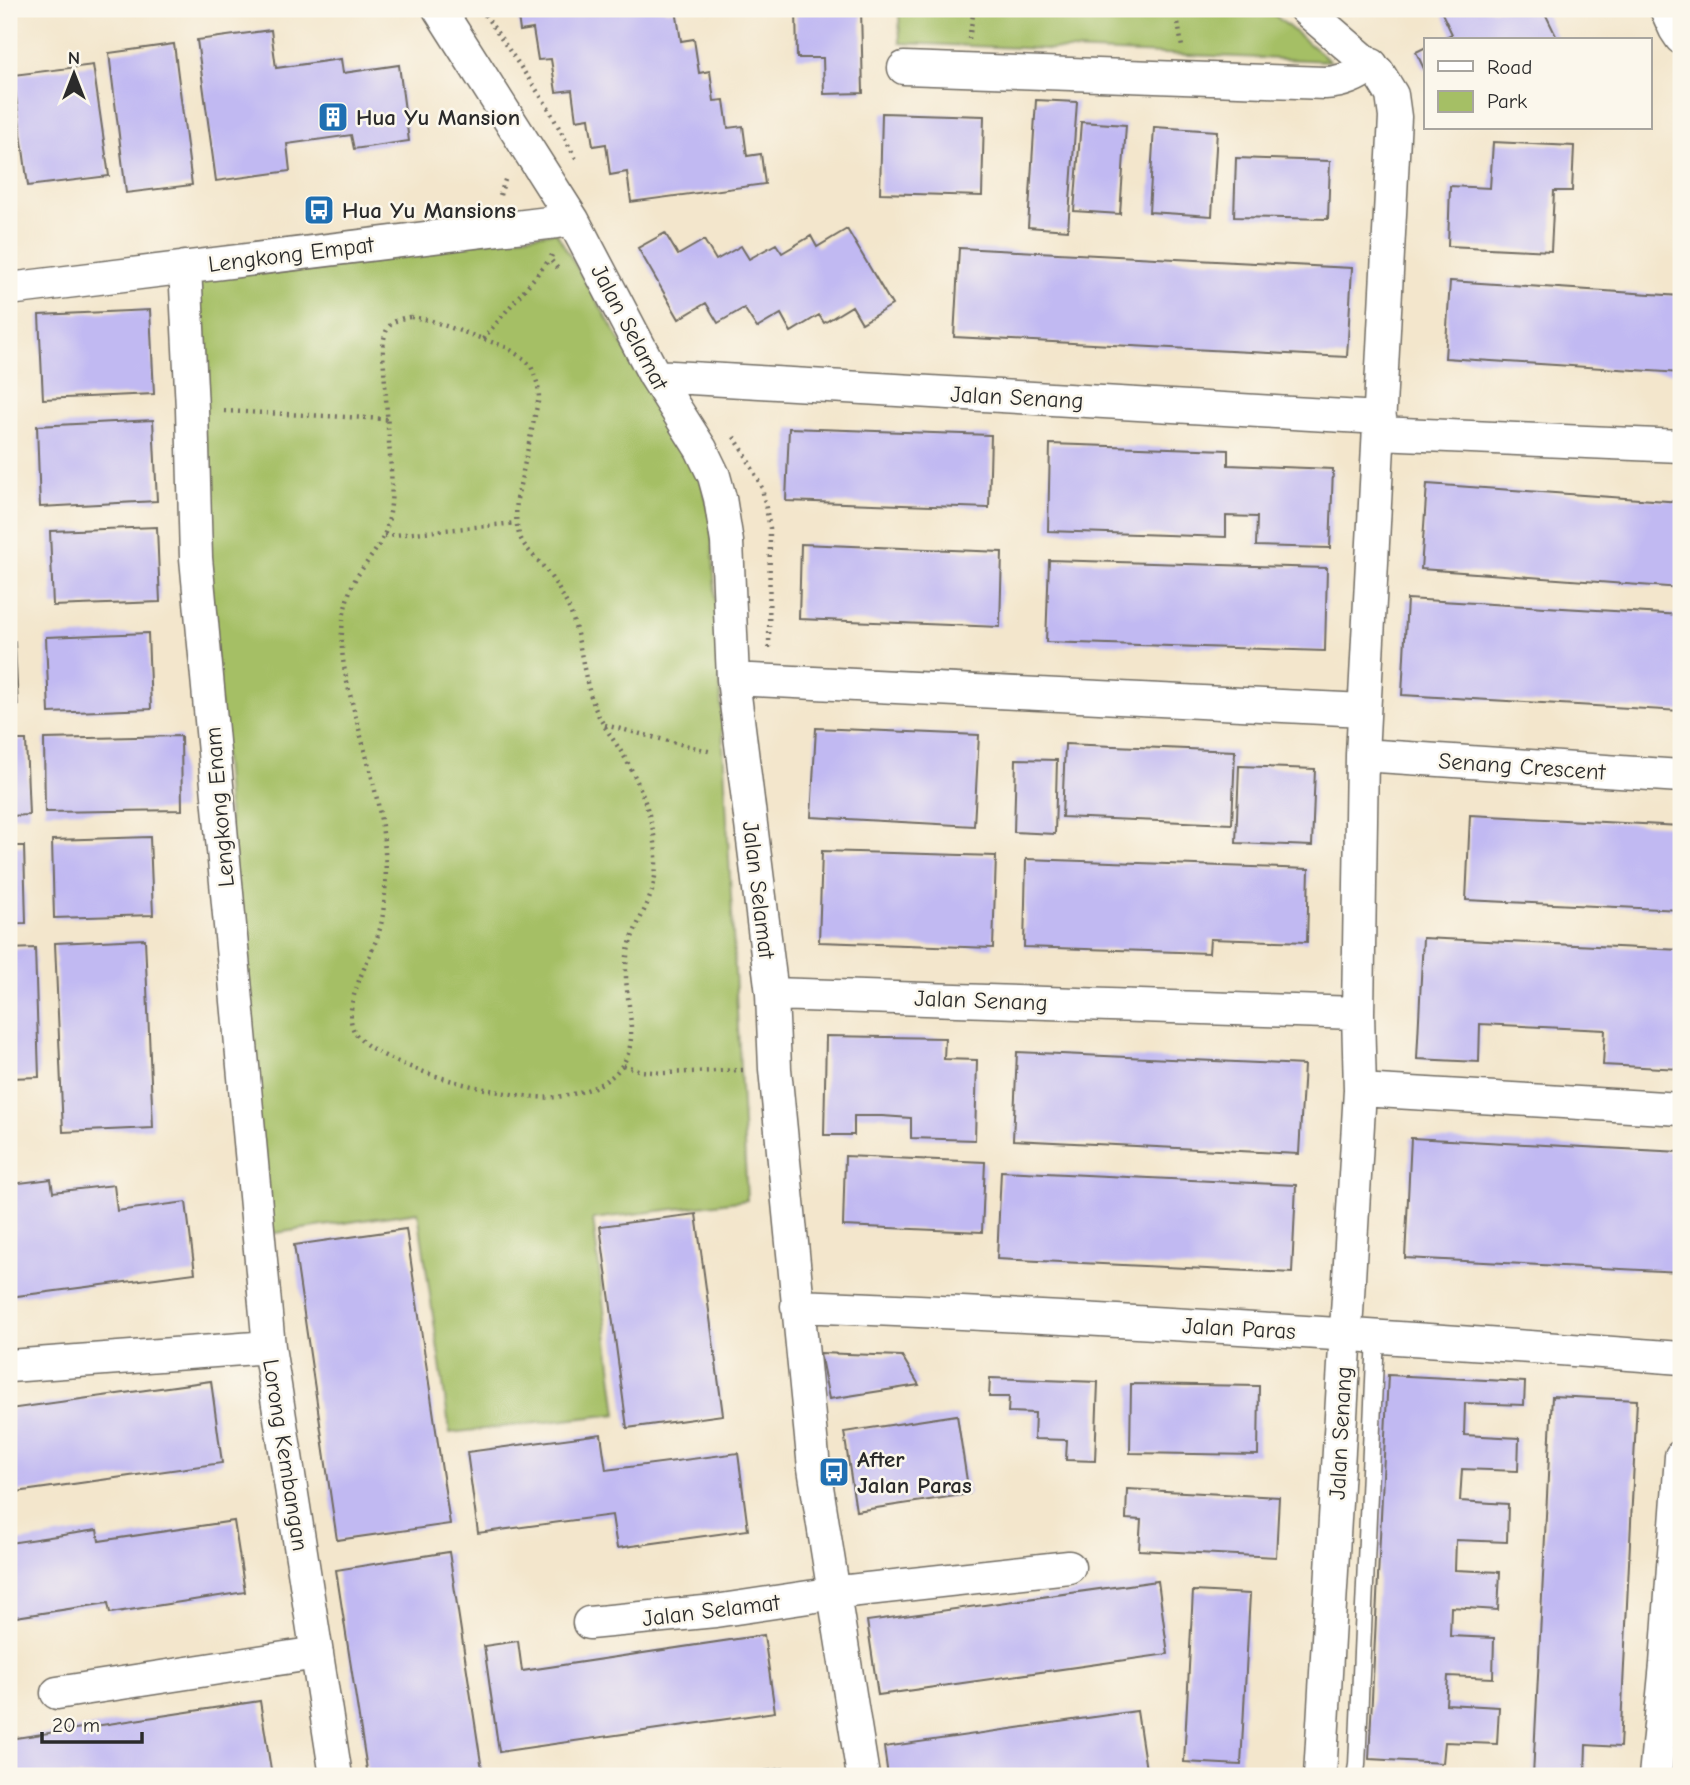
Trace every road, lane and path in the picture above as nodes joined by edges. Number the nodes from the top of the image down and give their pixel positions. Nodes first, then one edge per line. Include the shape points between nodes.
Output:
1 (439, 9) edge
2 (1305, 9) edge
3 (1666, 9) edge
4 (1681, 38) edge
5 (1372, 65) junction
6 (904, 68) dead end
7 (507, 173) dead end
8 (494, 203) dead end
9 (558, 222) junction
10 (550, 260) junction
11 (185, 267) junction
12 (561, 274) dead end
13 (9, 289) edge
14 (483, 339) junction
15 (655, 376) junction
16 (211, 410) dead end
17 (387, 419) junction
18 (1379, 425) junction
19 (1681, 446) edge
20 (516, 523) junction
21 (384, 536) junction
22 (733, 679) junction
23 (1364, 710) junction
24 (604, 725) junction
25 (718, 753) dead end
26 (1362, 755) junction
27 (1681, 776) edge
28 (772, 994) junction
29 (1358, 1013) junction
30 (623, 1065) junction
31 (748, 1070) dead end
32 (1360, 1090) junction
33 (1681, 1109) edge
34 (797, 1306) junction
35 (1361, 1335) junction
36 (269, 1347) junction
37 (1681, 1358) edge
38 (9, 1366) edge
39 (1681, 1456) edge
40 (1069, 1567) dead end
41 (834, 1595) junction
42 (589, 1623) dead end
43 (317, 1653) junction
44 (1673, 1664) edge
45 (57, 1693) dead end
46 (336, 1776) edge
47 (863, 1776) edge
48 (1320, 1776) edge
49 (1355, 1776) edge
50 (1655, 1776) edge

1 - 9 street, Jalan Selamat
2 - 5 street, Jalan Senang
3 - 4 street
5 - 6 street via 1351,79 1325,83
5 - 18 street, Jalan Senang via 1390,91 1395,117
7 - 8 path
9 - 10 path
9 - 11 street, Lengkong Empat
9 - 15 street, Jalan Selamat
10 - 12 path
10 - 14 path
11 - 13 street, Lengkong Empat
11 - 36 street, Lengkong Enam via 196,558
14 - 17 path via 420,318 394,320 383,343
14 - 20 path via 524,359 538,385
15 - 18 street, Jalan Senang
15 - 22 street, Jalan Selamat via 714,476 727,542
16 - 17 path
17 - 21 path via 392,503
18 - 19 street
18 - 23 street, Jalan Senang
20 - 21 path
20 - 24 path via 522,542 545,568 569,608 589,691
21 - 30 path via 349,592 341,634 346,678 380,816 387,873 380,930 351,1007 354,1031 372,1048 416,1069 481,1089 533,1098 592,1089
22 - 23 street
22 - 28 street, Jalan Selamat
23 - 26 street, Jalan Senang
24 - 25 path
24 - 30 path via 645,797 655,841 656,873 627,954 632,1033
26 - 27 street, Senang Crescent
26 - 29 street, Jalan Senang
28 - 29 street, Jalan Senang
28 - 34 street, Jalan Selamat
29 - 32 street, Jalan Senang
30 - 31 path via 663,1073
32 - 33 street
32 - 35 street, Jalan Senang
34 - 35 street, Jalan Paras
34 - 41 street, Jalan Selamat via 814,1468
35 - 37 street, Jalan Paras
35 - 48 street, Jalan Senang
35 - 49 lane
36 - 38 street, Lorong Kembangan
36 - 43 street, Lorong Kembangan
39 - 44 street
40 - 41 street, Jalan Selamat
41 - 42 street, Jalan Selamat
41 - 47 street, Jalan Selamat
43 - 45 street
43 - 46 street, Lorong Kembangan
44 - 50 street

